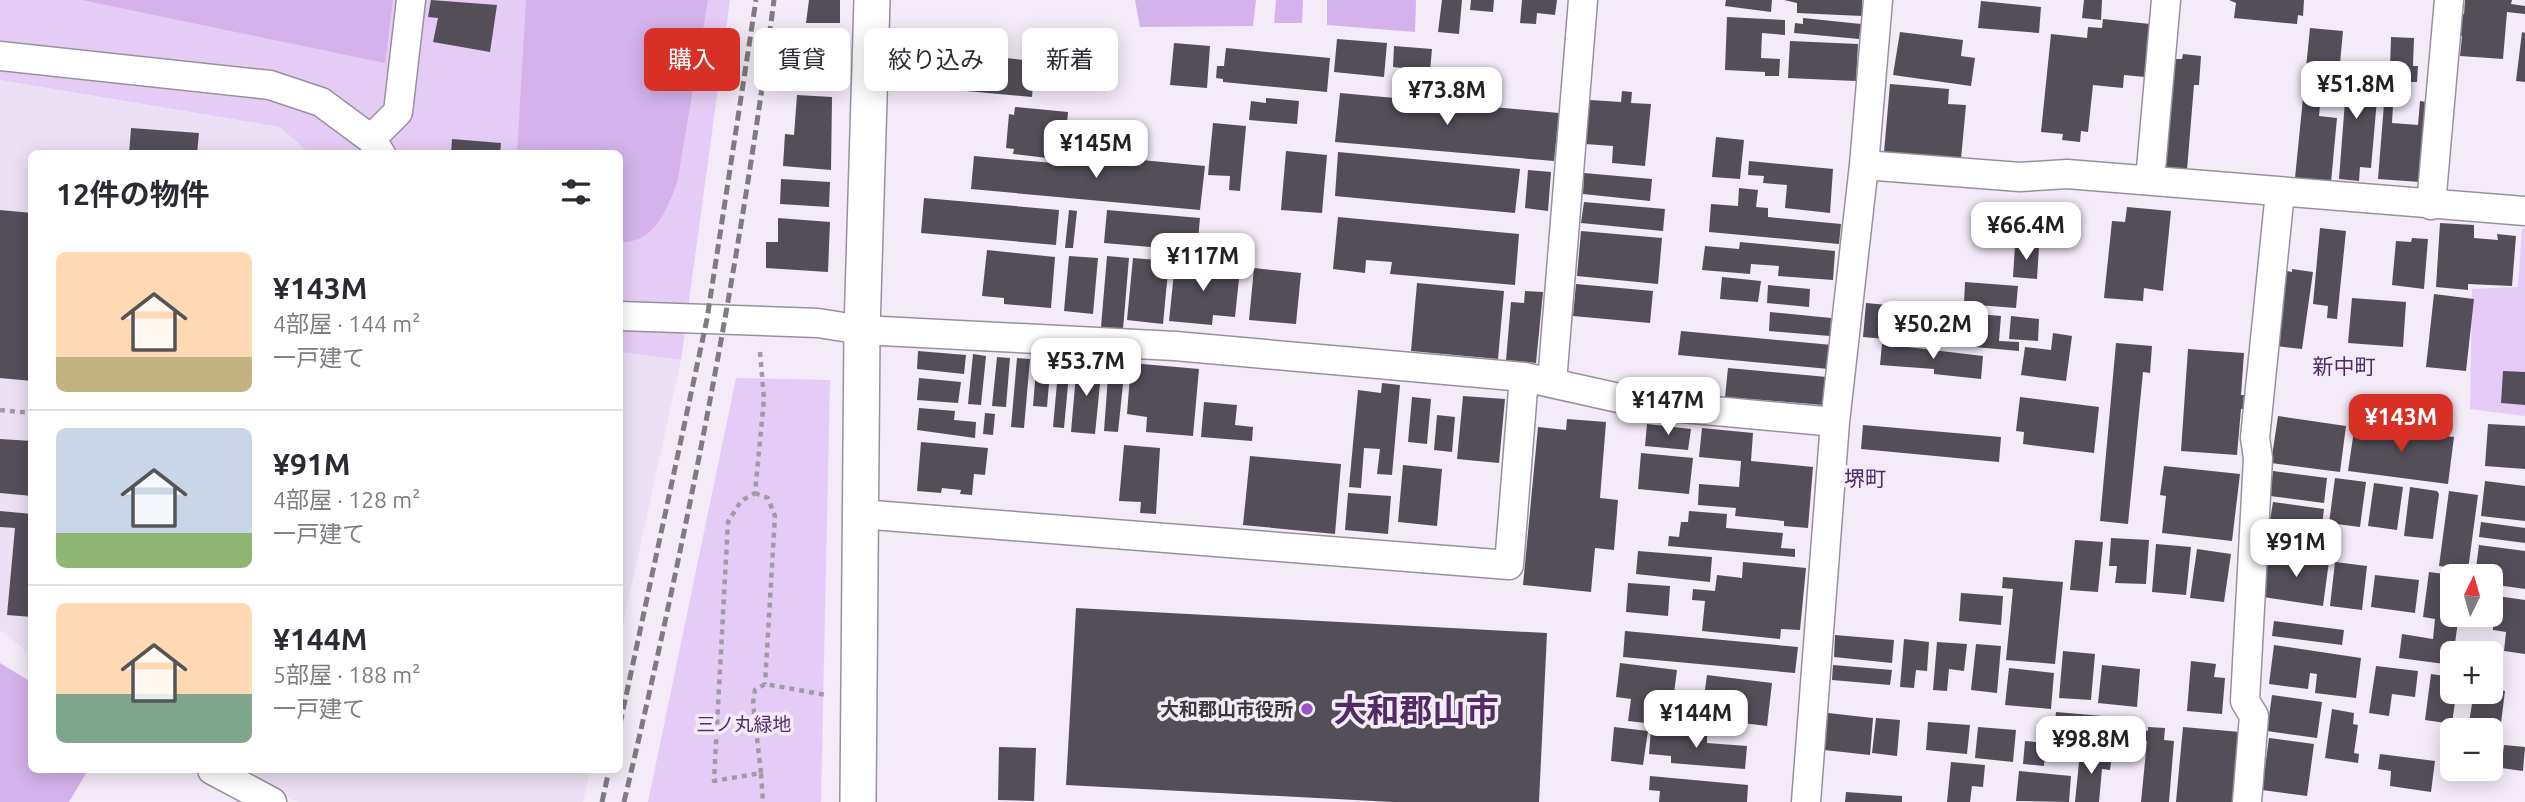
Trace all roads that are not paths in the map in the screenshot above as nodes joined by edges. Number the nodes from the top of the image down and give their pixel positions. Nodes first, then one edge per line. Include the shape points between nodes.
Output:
1 (411, 0) edge
2 (872, 0) edge
3 (1583, 0) edge
4 (1878, 0) edge
5 (2166, 0) edge
6 (2449, 0) edge
7 (0, 56) edge
8 (376, 146) edge
9 (1864, 165) junction
10 (2150, 180) junction
11 (2280, 192) junction
12 (2431, 205) junction
13 (2525, 211) edge
14 (623, 316) edge
15 (862, 330) junction
16 (1524, 377) junction
17 (1552, 382) junction
18 (1835, 422) junction
19 (860, 514) junction
20 (218, 773) edge
21 (272, 802) edge
22 (858, 802) edge
23 (1806, 802) edge
24 (2247, 802) edge

1 - 8 street via 398,112
2 - 15 street
3 - 17 street
4 - 9 street
5 - 10 street
6 - 12 street
7 - 8 street via 270,85 321,102
9 - 10 street via 2020,177 2067,174
9 - 18 street
10 - 11 street
11 - 12 street
11 - 24 street via 2255,438 2258,458 2245,701 2254,716
12 - 13 street
14 - 15 street via 818,323
15 - 16 street via 1175,346
15 - 19 street
16 - 17 street
16 - 19 street via 1509,565
17 - 18 street via 1650,405
18 - 23 street
19 - 22 street
20 - 21 street

